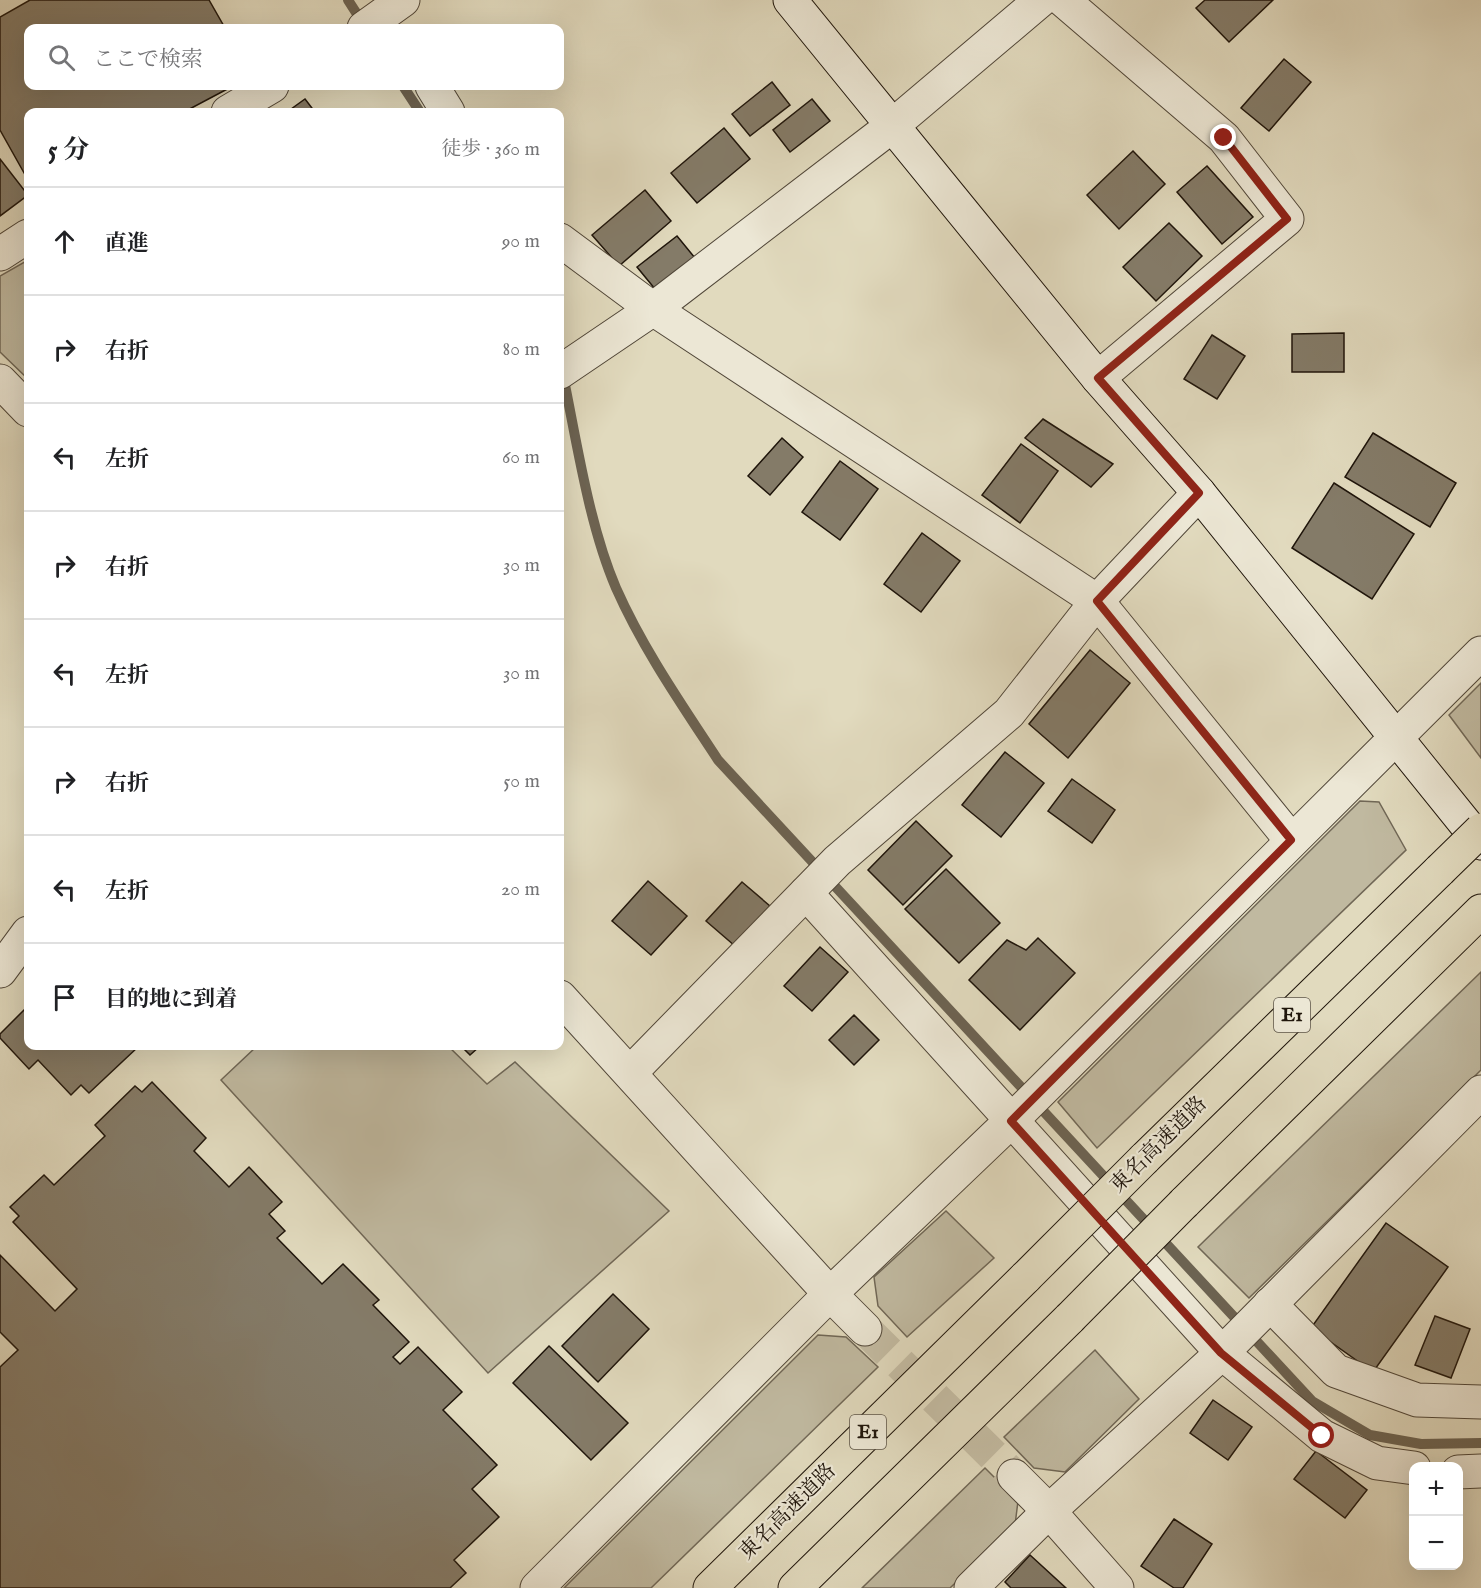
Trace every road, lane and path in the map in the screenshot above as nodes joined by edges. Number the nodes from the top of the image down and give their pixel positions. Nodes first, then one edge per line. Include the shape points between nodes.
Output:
1 (790, 0) edge
2 (1041, 0) edge
3 (1063, 0) edge
4 (265, 90) edge
5 (434, 90) edge
6 (235, 108) edge
7 (446, 108) edge
8 (892, 126) junction
9 (24, 239) edge
10 (564, 243) edge
11 (0, 254) edge
12 (653, 309) junction
13 (568, 365) edge
14 (1098, 378) junction
15 (0, 381) edge
16 (24, 406) edge
17 (1199, 493) junction
18 (1097, 601) junction
19 (1481, 653) edge
20 (1398, 738) junction
21 (1481, 830) edge
22 (1291, 840) junction
23 (1481, 843) edge
24 (807, 892) junction
25 (1478, 915) edge
26 (24, 938) edge
27 (0, 971) edge
28 (564, 1001) edge
29 (630, 1073) junction
30 (1481, 1092) edge
31 (1014, 1118) junction
32 (830, 1294) junction
33 (1265, 1309) junction
34 (865, 1329) tunnel mouth
35 (1225, 1349) junction
36 (1481, 1402) edge
37 (1409, 1467) edge
38 (1481, 1471) edge
39 (1463, 1472) edge
40 (1014, 1476) tunnel mouth
41 (1049, 1511) junction
42 (537, 1588) edge
43 (711, 1588) edge
44 (795, 1588) edge
45 (970, 1588) edge
46 (1117, 1588) edge

1 - 8 street
2 - 8 street
3 - 14 street via 1224,138 1287,219
4 - 6 street
5 - 7 street
8 - 12 street
8 - 14 street
9 - 11 street
10 - 12 street
12 - 13 street
12 - 18 street
14 - 17 street
15 - 16 street
17 - 18 street
17 - 20 street
18 - 22 street
18 - 24 street via 1009,713 837,861
19 - 20 street
20 - 22 street
20 - 23 street
21 - 43 highway, 東名高速道路 / E1, bridge
22 - 31 street
24 - 29 street
24 - 31 street
25 - 44 highway, bridge
26 - 27 street
28 - 29 street
29 - 32 street
30 - 33 street
31 - 32 street
31 - 35 street
32 - 34 street
32 - 42 street
33 - 35 street
33 - 36 street via 1336,1371 1417,1400
35 - 37 street via 1322,1436 1377,1463
35 - 41 street
38 - 39 street
40 - 41 street
41 - 45 street
41 - 46 street

